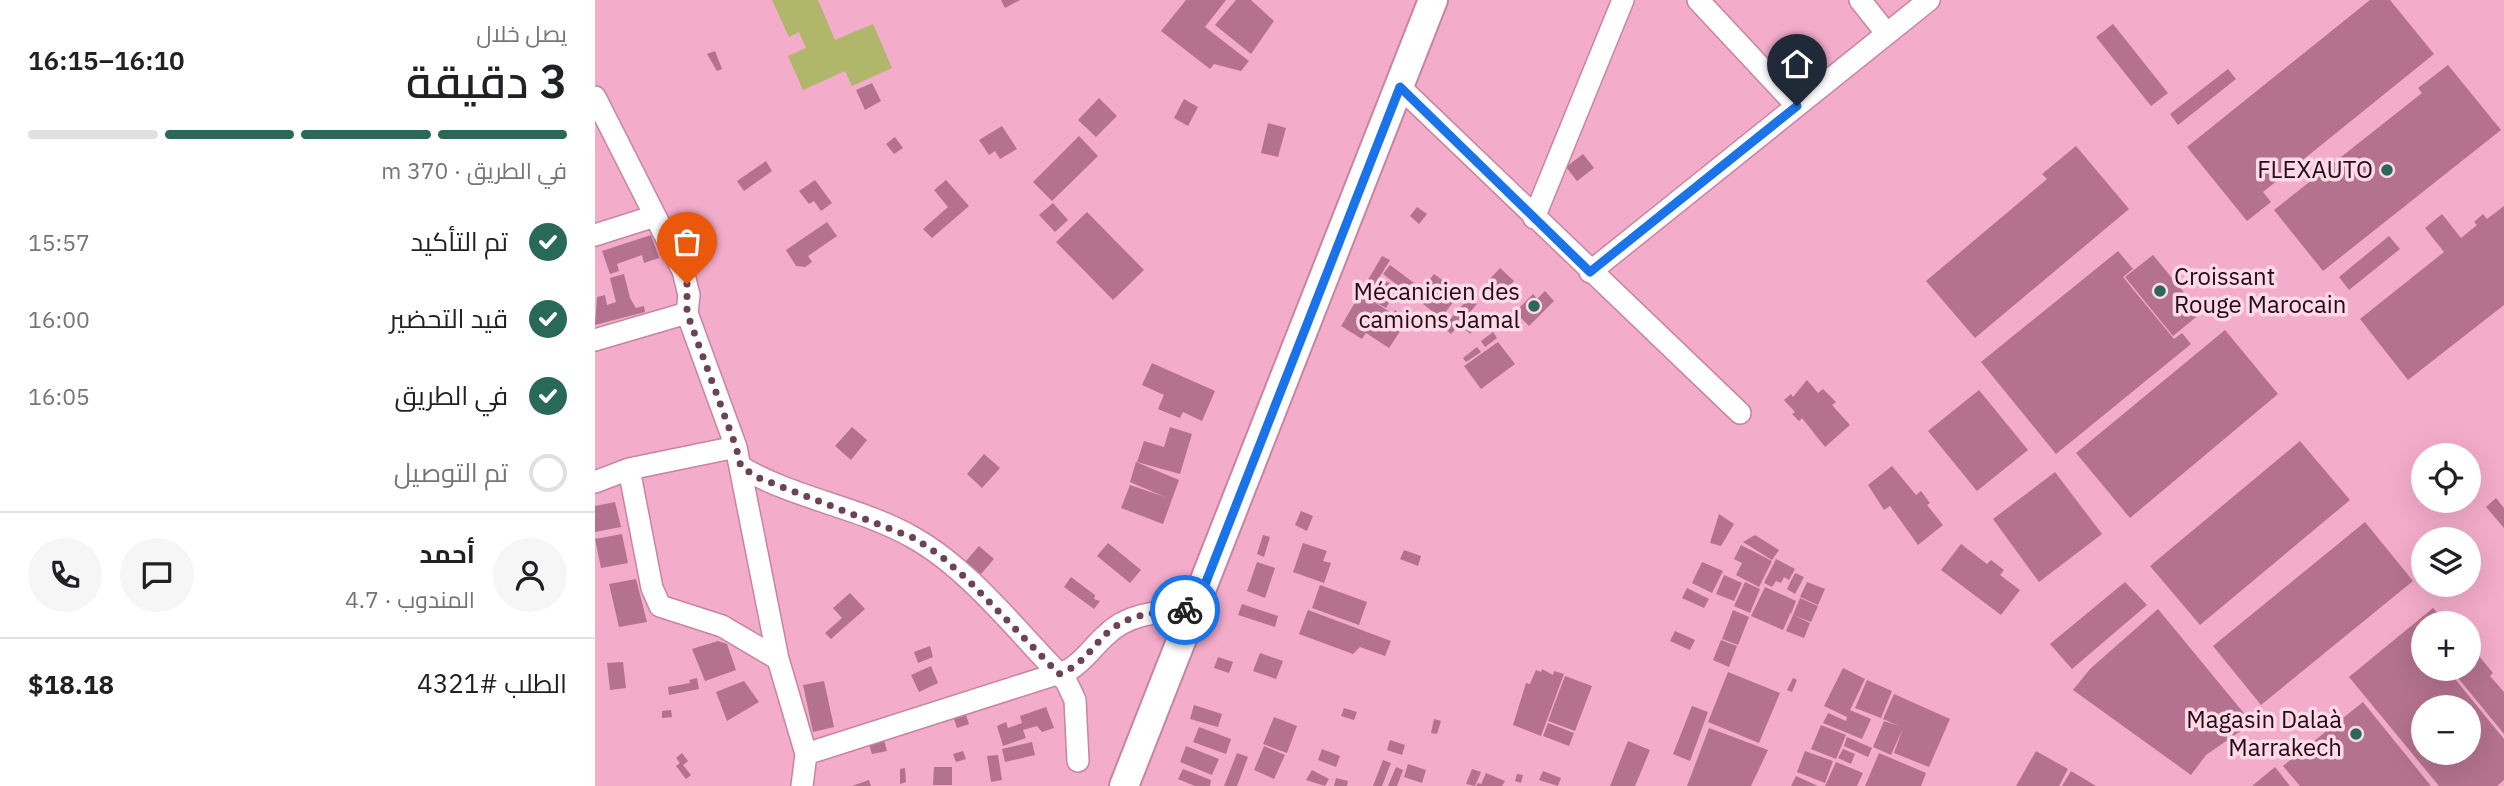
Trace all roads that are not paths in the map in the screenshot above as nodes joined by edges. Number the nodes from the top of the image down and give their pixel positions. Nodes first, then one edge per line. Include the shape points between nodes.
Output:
1 (1433, 0) edge
2 (1623, 0) edge
3 (1697, 0) edge
4 (1860, 0) edge
5 (1929, 0) edge
6 (1887, 34) junction
7 (1400, 87) junction
8 (595, 97) edge
9 (1797, 106) junction
10 (600, 120) edge
11 (655, 216) junction
12 (1534, 218) junction
13 (595, 235) edge
14 (1590, 272) junction
15 (687, 313) junction
16 (595, 340) edge
17 (1740, 412) dead end
18 (739, 457) junction
19 (629, 469) junction
20 (595, 482) edge
21 (1195, 610) junction
22 (778, 659) junction
23 (1059, 674) junction
24 (806, 754) junction
25 (1078, 761) dead end
26 (802, 786) edge
27 (1124, 786) edge

1 - 7 street
2 - 12 street
3 - 9 street
4 - 6 street
5 - 6 street
6 - 9 street
7 - 12 street
7 - 21 street
8 - 10 street
9 - 14 street
10 - 11 street
11 - 13 street
11 - 15 street via 683,271
12 - 14 street
14 - 17 street
15 - 16 street
15 - 18 street
18 - 19 street
18 - 22 street
18 - 23 street via 759,478 914,538 941,556
19 - 20 street
19 - 22 street via 652,588 660,606 722,626
21 - 23 street via 1149,613 1121,622 1084,661
21 - 27 street
22 - 24 street
23 - 24 street
23 - 25 street via 1075,700
24 - 26 street

